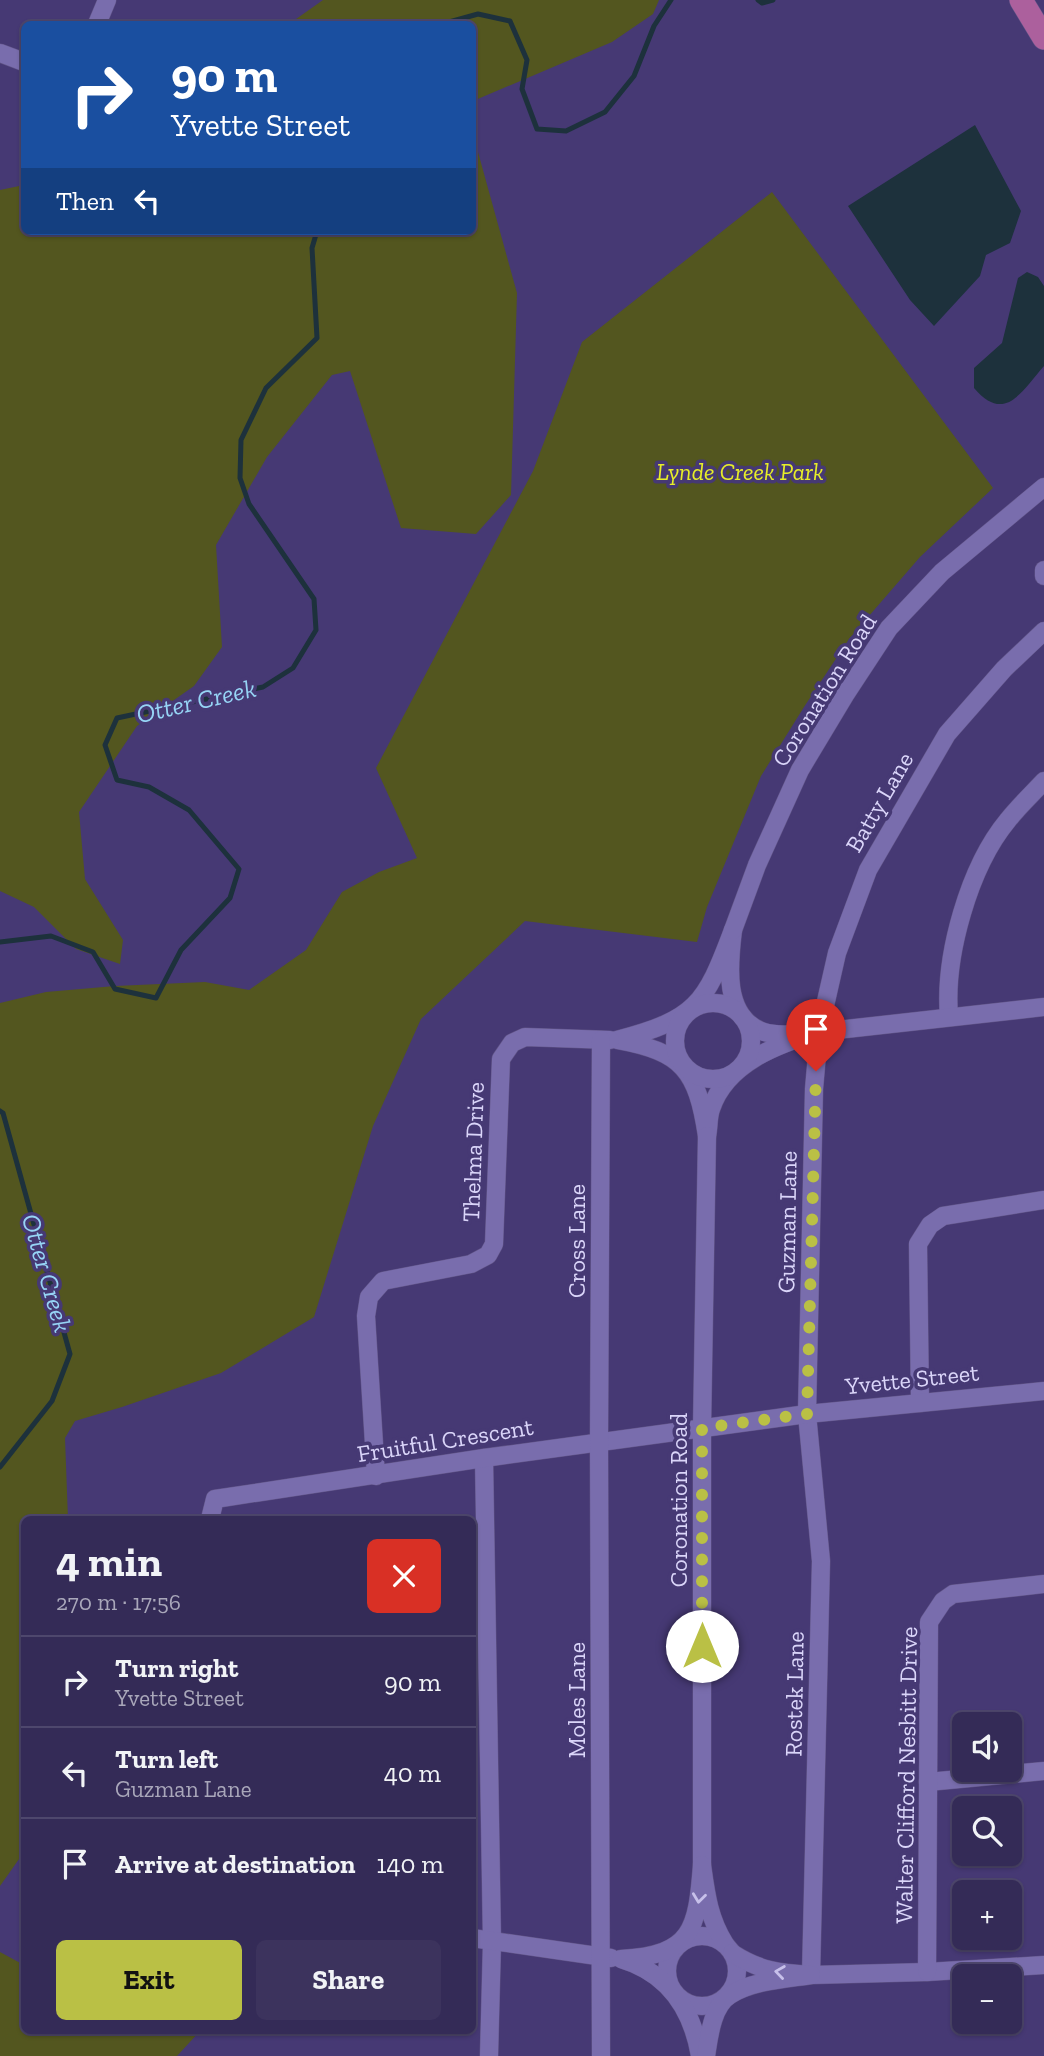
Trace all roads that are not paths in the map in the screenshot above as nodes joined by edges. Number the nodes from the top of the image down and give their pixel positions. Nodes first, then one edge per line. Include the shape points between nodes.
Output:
1 (107, 0) edge
2 (1021, 0) edge
3 (98, 21) edge
4 (1044, 38) edge
5 (0, 53) edge
6 (21, 61) edge
7 (1044, 487) edge
8 (1044, 631) edge
9 (1044, 781) edge
10 (733, 930) junction
11 (1044, 1007) edge
12 (691, 1011) junction
13 (949, 1016) junction
14 (746, 1021) junction
15 (819, 1032) junction
16 (609, 1040) junction
17 (685, 1067) junction
18 (741, 1067) junction
19 (707, 1136) junction
20 (1044, 1200) edge
21 (1044, 1391) edge
22 (920, 1403) junction
23 (807, 1414) junction
24 (702, 1428) junction
25 (599, 1442) junction
26 (484, 1458) junction
27 (376, 1476) junction
28 (211, 1516) edge
29 (1044, 1584) edge
30 (480, 1720) edge
31 (1044, 1771) edge
32 (928, 1782) junction
33 (702, 1865) junction
34 (476, 1939) edge
35 (492, 1942) junction
36 (681, 1942) junction
37 (729, 1948) junction
38 (601, 1957) junction
39 (621, 1959) junction
40 (1044, 1965) edge
41 (927, 1972) junction
42 (811, 1975) junction
43 (675, 1994) junction
44 (728, 1996) junction
45 (489, 2056) edge
46 (601, 2056) edge
47 (700, 2056) edge
48 (706, 2056) edge

1 - 3 street
2 - 4 main road
5 - 6 street
7 - 10 street, Coronation Road via 942,572 889,628 800,770
8 - 15 street, Batty Lane via 947,734 868,870 836,953
9 - 13 street via 1006,822 973,878 954,946
10 - 12 street, Coronation Road via 710,987
10 - 14 street, Coronation Road via 730,985
11 - 13 street
12 - 14 street via 714,1003
12 - 16 street, Thelma Drive via 651,1031
12 - 17 street via 682,1020 675,1044
13 - 15 street
14 - 15 street via 778,1035
14 - 18 street via 751,1045
15 - 18 street via 771,1048
15 - 23 street, Guzman Lane
16 - 17 street, Thelma Drive via 654,1048
16 - 25 street, Cross Lane
16 - 27 street, Thelma Drive via 525,1037 512,1043 501,1059 494,1244 488,1255 471,1264 383,1281 369,1297 366,1316
17 - 18 street via 707,1079 732,1075
17 - 19 street, Coronation Road via 704,1111
18 - 19 street, Coronation Road via 711,1109
19 - 24 street, Coronation Road
20 - 22 street via 943,1216 930,1225 918,1244
21 - 22 street, Yvette Street
22 - 23 street, Yvette Street
23 - 24 street, Yvette Street
23 - 42 street, Rostek Lane via 821,1561
24 - 25 street, Fruitful Crescent
24 - 33 street, Coronation Road
25 - 26 street, Fruitful Crescent
25 - 38 street, Moles Lane
26 - 27 street, Fruitful Crescent
26 - 30 street
27 - 28 street, Fruitful Crescent via 215,1499
29 - 32 street, Walter Clifford Nesbitt Drive via 953,1594 936,1609 928,1636
30 - 35 street
31 - 32 street
32 - 41 street, Walter Clifford Nesbitt Drive
33 -> 36 street, Coronation Road via 698,1908
33 - 37 street, Coronation Road via 714,1926
34 - 35 street
35 - 38 street
35 - 45 street
36 - 37 street via 703,1936
36 - 39 street via 654,1956
36 - 43 street via 668,1961 669,1984
42 -> 37 street via 751,1965
37 - 44 street via 737,1975
38 - 39 street
38 - 46 street, Moles Lane
39 - 43 street via 653,1972
40 - 41 street
41 - 42 street
42 - 44 street
43 - 44 street via 695,2006 718,2003
43 - 47 street via 688,2015
44 - 48 street via 715,2015

